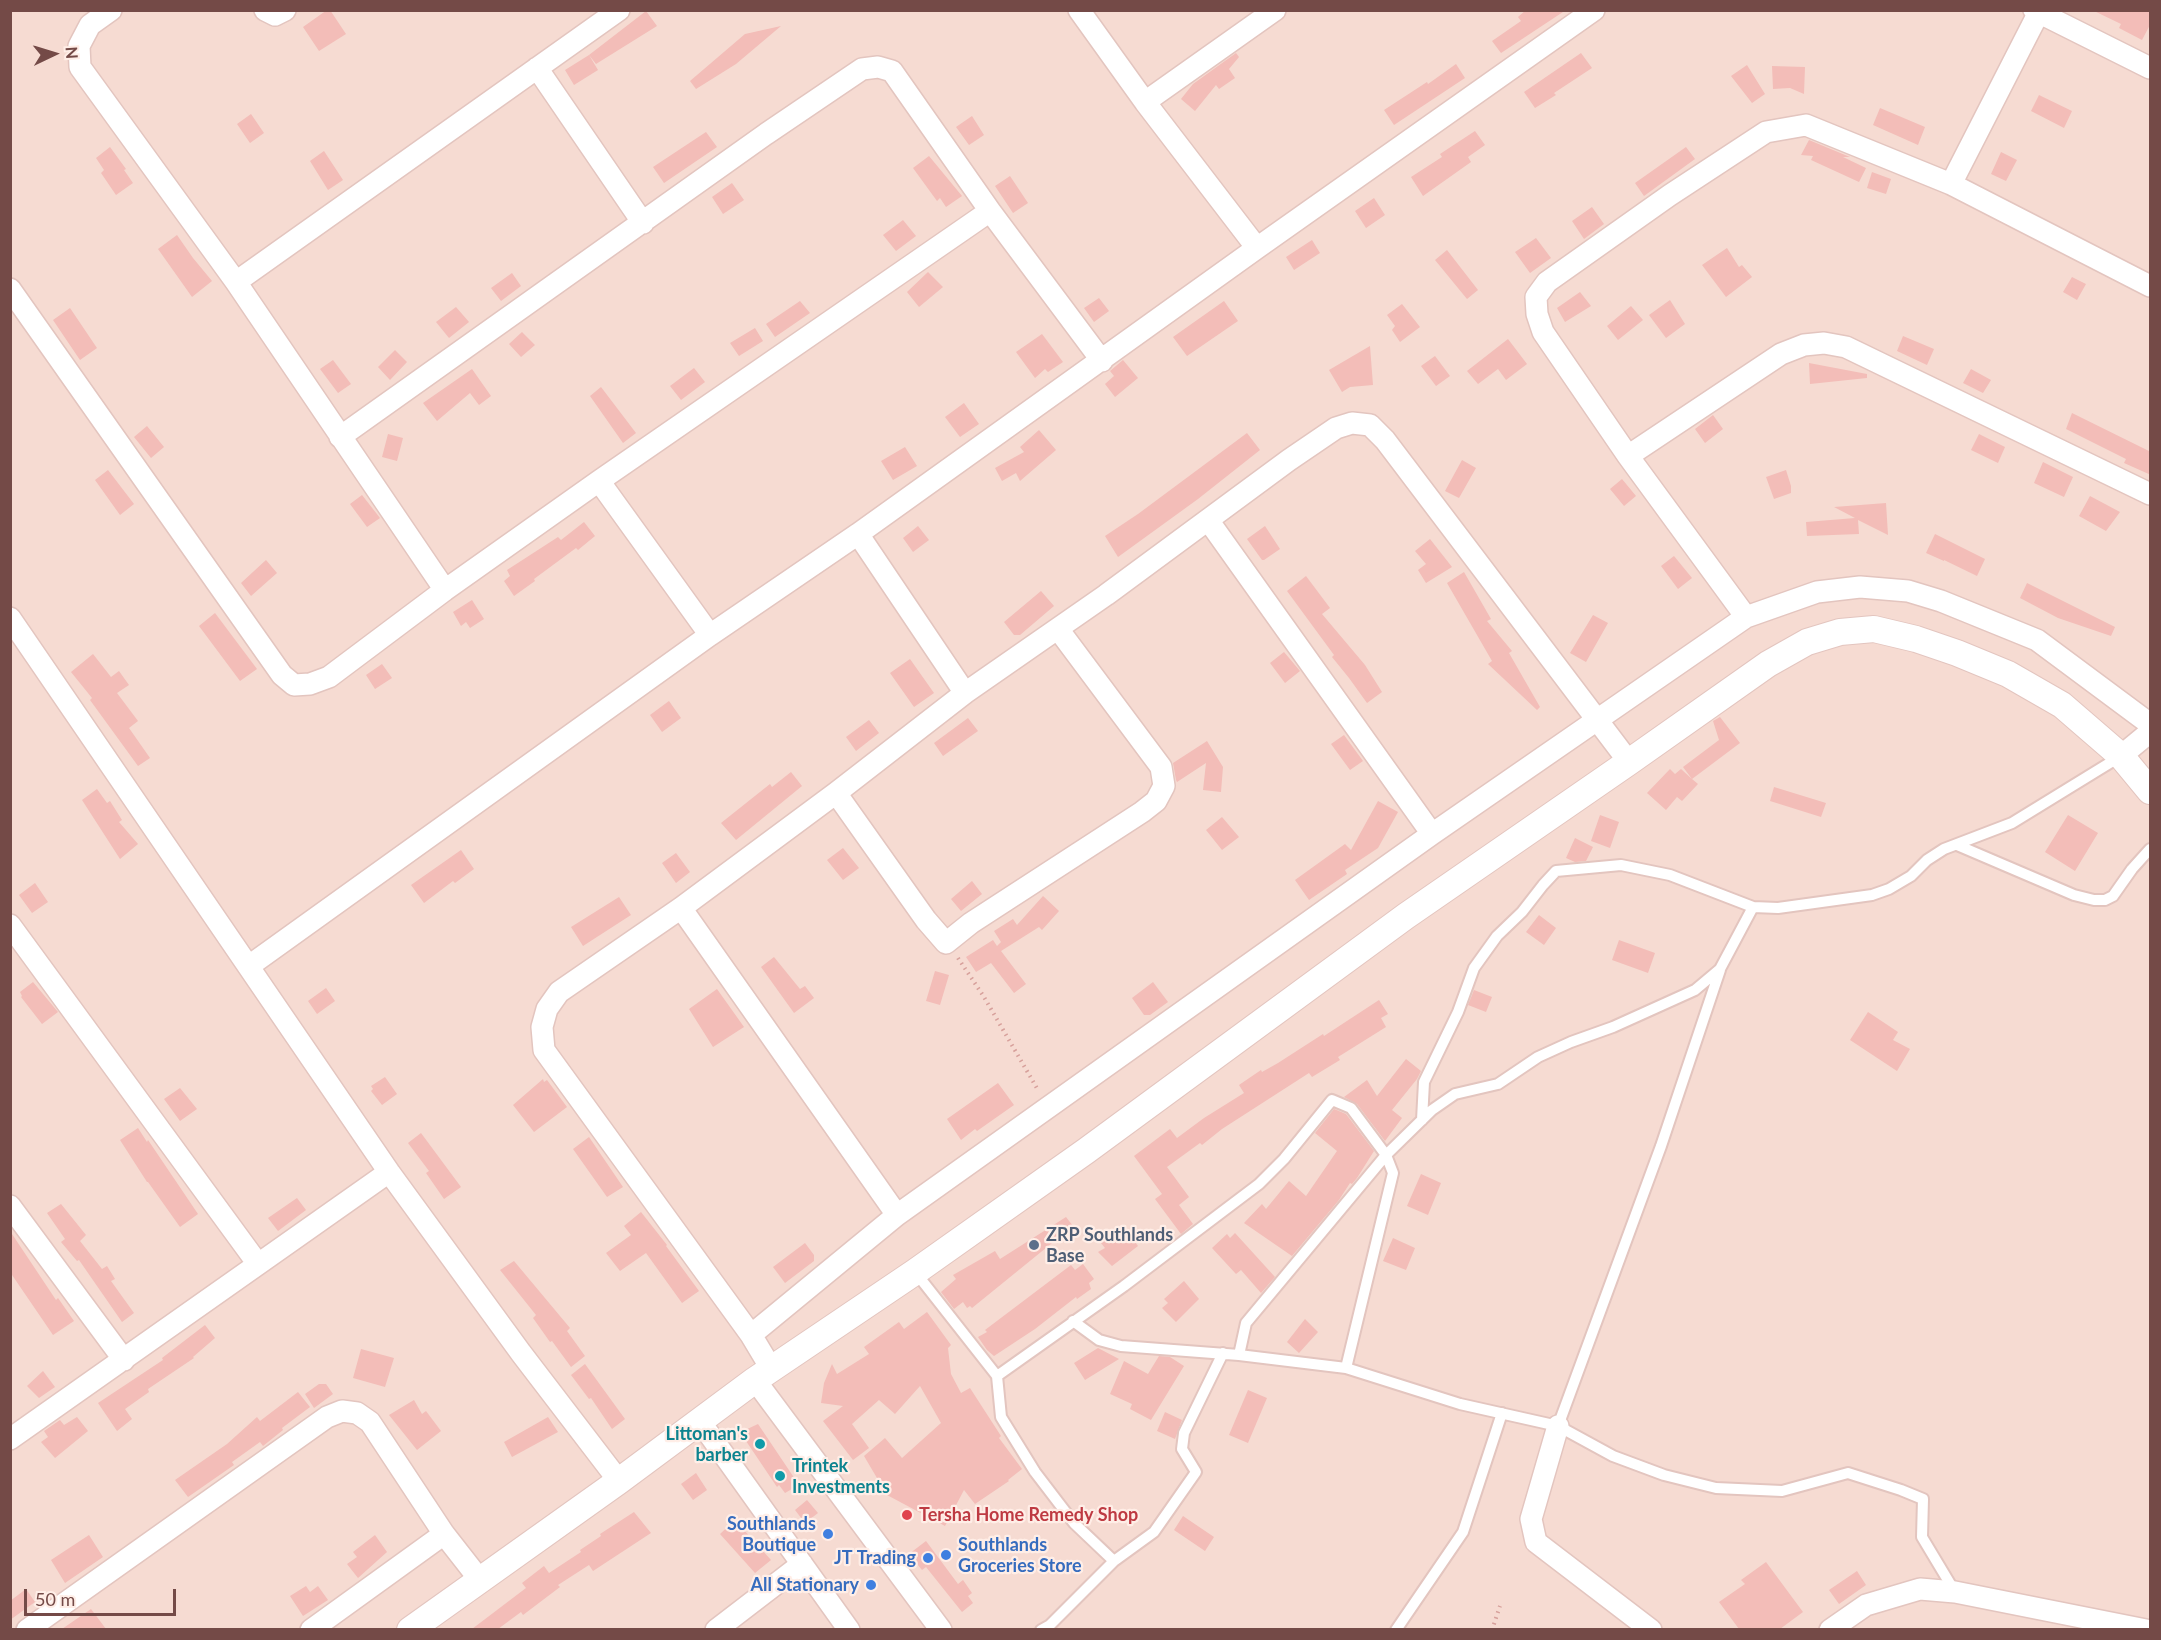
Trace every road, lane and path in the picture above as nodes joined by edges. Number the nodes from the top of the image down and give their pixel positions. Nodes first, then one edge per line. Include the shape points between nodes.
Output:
1 (111, 10) edge
2 (265, 10) edge
3 (285, 10) edge
4 (619, 10) edge
5 (1079, 10) edge
6 (1275, 10) edge
7 (1594, 10) edge
8 (2037, 11) edge
9 (537, 68) junction
10 (2151, 68) edge
11 (1145, 102) junction
12 (1951, 184) junction
13 (990, 211) junction
14 (643, 223) junction
15 (1257, 248) junction
16 (236, 282) junction
17 (2151, 286) edge
18 (10, 289) edge
19 (1102, 361) junction
20 (340, 437) junction
21 (1628, 456) junction
22 (598, 481) junction
23 (2151, 494) edge
24 (1208, 520) junction
25 (858, 534) junction
26 (445, 590) junction
27 (1746, 617) junction
28 (10, 618) edge
29 (1058, 629) junction
30 (710, 635) junction
31 (965, 693) junction
32 (1596, 720) junction
33 (2151, 724) edge
34 (2151, 732) edge
35 (2121, 756) junction
36 (1629, 762) junction
37 (2151, 791) edge
38 (836, 793) junction
39 (1432, 834) junction
40 (1957, 845) junction
41 (2151, 849) edge
42 (1753, 907) junction
43 (681, 908) junction
44 (10, 926) edge
45 (946, 943) junction
46 (249, 966) junction
47 (1720, 969) junction
48 (1049, 1108) junction
49 (1422, 1120) junction
50 (1386, 1155) junction
51 (389, 1172) junction
52 (10, 1206) edge
53 (897, 1215) junction
54 (258, 1264) junction
55 (915, 1272) junction
56 (1073, 1321) junction
57 (751, 1335) junction
58 (1223, 1353) junction
59 (1239, 1355) junction
60 (124, 1360) junction
61 (1346, 1368) junction
62 (764, 1375) junction
63 (997, 1376) junction
64 (1502, 1413) junction
65 (699, 1420) junction
66 (1558, 1426) junction
67 (10, 1439) edge
68 (619, 1481) junction
69 (444, 1534) junction
70 (1114, 1561) junction
71 (802, 1564) junction
72 (480, 1580) junction
73 (1955, 1592) junction
74 (1500, 1606) dead end
75 (2102, 1625) edge
76 (1048, 1628) edge
77 (27, 1629) edge
78 (311, 1629) edge
79 (410, 1629) edge
80 (716, 1629) edge
81 (849, 1629) edge
82 (940, 1629) edge
83 (1396, 1629) edge
84 (1492, 1629) edge
85 (1651, 1629) edge
86 (1830, 1629) edge
87 (2146, 1629) edge

1 - 16 street via 90,25 79,46 80,68
2 - 3 street via 275,15
4 - 9 street
5 - 11 street
6 - 11 street
7 - 15 street
8 - 10 street
8 - 12 street
9 - 14 street
9 - 16 street
11 - 15 street
12 - 17 street
12 - 21 street via 1806,125 1766,132 1547,282 1536,297 1543,332
13 - 14 street via 891,71 878,67 862,69
13 - 19 street
13 - 22 street
14 - 20 street
15 - 19 street
16 - 20 street
18 - 26 street via 282,675 294,685 329,677
19 - 25 street
20 - 26 street
21 - 23 street via 1781,354 1804,345 1824,343 1846,347
21 - 27 street
22 - 26 street
22 - 30 street
24 - 29 street
24 - 32 street via 1336,428 1352,423 1370,425
24 - 39 street
25 - 30 street
25 - 31 street
27 - 32 street
27 - 33 street via 1817,592 1860,587 1908,591 2037,640
28 - 46 street
29 - 31 street
29 - 45 street via 1150,750 1161,767 1164,786 1156,801 1142,812
30 - 46 street
31 - 38 street
32 - 36 street
32 - 39 street
34 - 35 street
35 - 36 street via 2062,705 2008,674 1926,642 1874,629 1840,632 1807,642 1768,664
35 - 37 street
35 - 40 lane via 2012,823
36 - 55 street via 1406,916
38 - 43 street
38 - 45 street
39 - 48 street
40 - 41 lane via 2074,896 2094,900 2113,896
40 - 42 lane via 1944,849 1889,889 1872,895 1778,908
42 - 47 lane
42 - 49 lane via 1670,875 1621,865 1556,871 1497,936 1474,968 1458,1012 1424,1082
43 - 53 street
43 - 57 street via 559,992 542,1028 544,1050
44 - 54 street
45 - 48 path via 984,997
46 - 51 street
47 - 49 lane via 1695,990 1538,1057 1498,1083 1455,1094
47 - 66 lane via 1662,1146
48 - 53 street
49 - 50 lane
50 - 56 lane via 1351,1108 1332,1100 1259,1184
50 - 59 lane via 1246,1323
50 - 61 lane via 1393,1173
51 - 54 street
51 - 68 street
52 - 60 street
53 - 57 street
54 - 60 street
55 - 62 street
55 - 63 lane
56 - 58 lane via 1099,1340 1121,1346
56 - 63 lane
57 - 62 street
58 - 59 lane
58 - 70 lane via 1184,1433 1182,1449 1196,1472 1154,1532
59 - 61 lane
60 - 67 street
61 - 64 lane
62 - 65 street
62 - 82 street
63 - 70 lane via 1002,1417 1035,1472 1074,1523
64 - 66 lane
64 - 83 lane via 1463,1532
65 - 68 street
65 - 71 street
66 - 73 lane via 1613,1456 1664,1475 1716,1488 1782,1491 1848,1473 1923,1499 1922,1537
66 - 85 street via 1531,1519 1536,1542
68 - 72 street
69 - 72 street
69 - 77 street via 370,1422 357,1413 342,1411 327,1417
69 - 78 street
70 - 76 lane
71 - 80 street
71 - 81 street
72 - 79 street
73 - 75 street
73 - 86 street via 1920,1589 1892,1596 1866,1605
74 - 84 path
75 - 87 street

